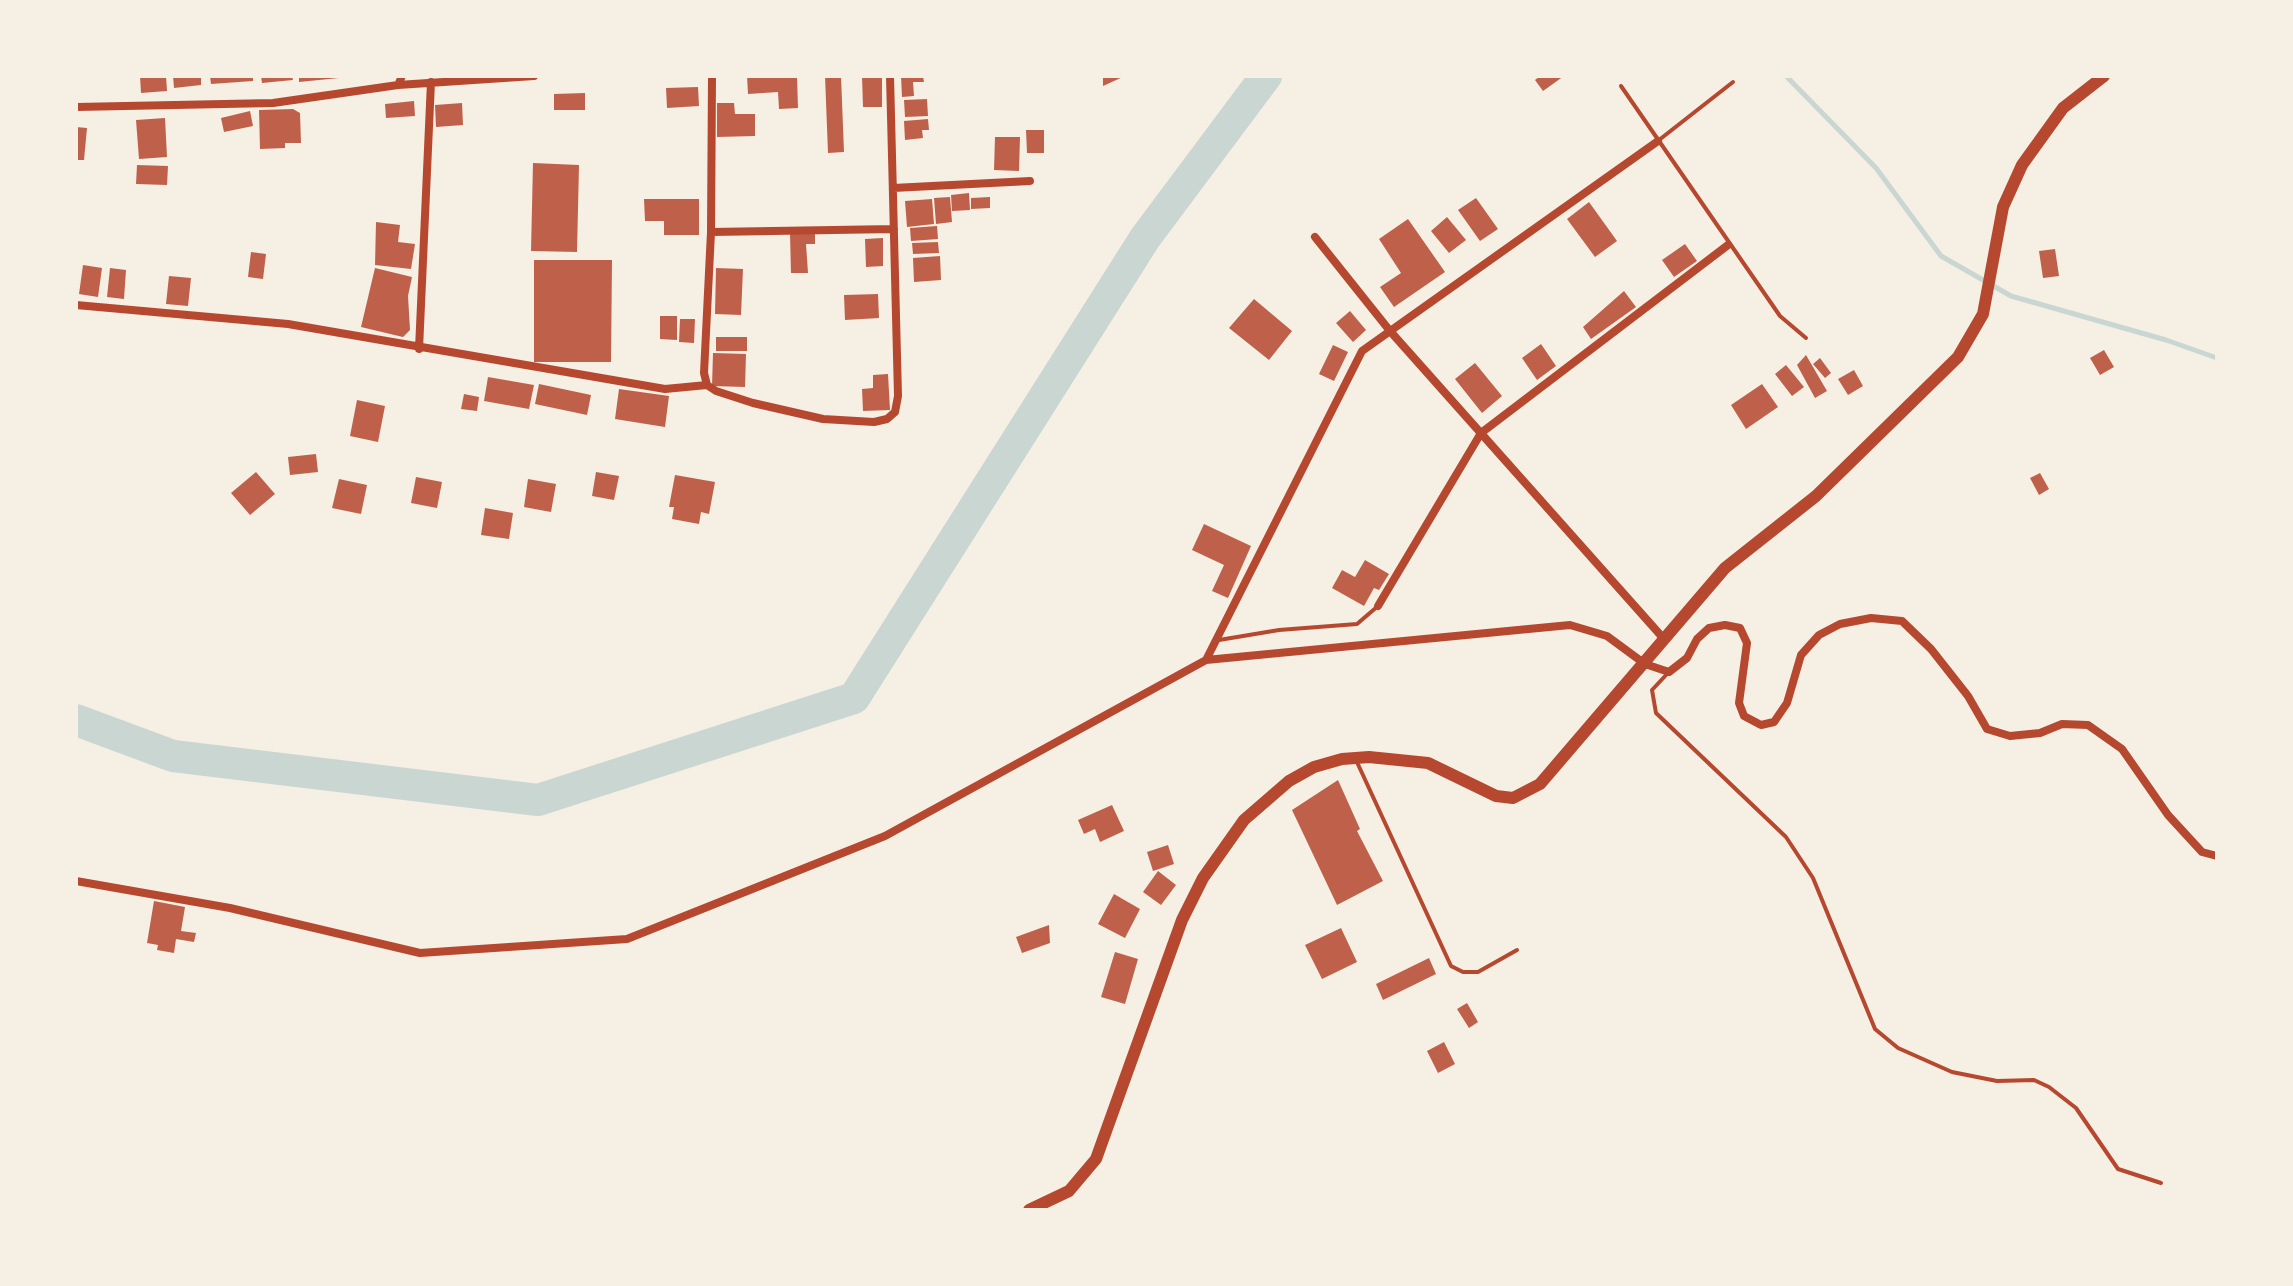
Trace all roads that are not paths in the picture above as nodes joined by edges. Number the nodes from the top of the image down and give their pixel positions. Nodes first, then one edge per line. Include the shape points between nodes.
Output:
1 (534, 76) edge
2 (712, 76) edge
3 (890, 76) edge
4 (2104, 76) edge
5 (400, 80) edge
6 (431, 82) junction
7 (1733, 82) dead end
8 (1621, 86) dead end
9 (76, 107) edge
10 (1658, 141) junction
11 (1030, 181) dead end
12 (893, 188) junction
13 (894, 229) junction
14 (711, 232) junction
15 (1315, 237) dead end
16 (1728, 245) junction
17 (76, 305) edge
18 (1390, 331) junction
19 (1806, 338) dead end
20 (419, 349) junction
21 (707, 385) junction
22 (1481, 433) junction
23 (1378, 606) joint
24 (1664, 639) junction
25 (1216, 640) junction
26 (1206, 660) junction
27 (1645, 664) junction
28 (1669, 672) junction
29 (1355, 758) junction
30 (2217, 856) edge
31 (76, 881) edge
32 (1517, 950) dead end
33 (2161, 1183) dead end
34 (1029, 1210) edge

1 - 6 street
2 - 14 street
3 - 12 street
4 - 24 main road via 2063,108 2022,165 2003,207 1983,314 1958,357 1816,496 1725,568
5 - 6 street
5 - 9 street via 273,103
6 - 20 street
7 - 10 lane
8 - 10 lane
10 - 16 lane
10 - 18 street
11 - 12 street
12 - 13 street
13 - 14 street
13 - 21 street via 898,396 895,412 887,419 823,419 753,403
14 - 21 street
15 - 18 street
16 - 19 lane via 1780,316
16 - 22 street
17 - 20 street via 288,324
18 - 22 street
18 - 25 street via 1362,351
20 - 21 street via 665,389
22 - 23 street
22 - 24 street
23 - 25 lane via 1357,624
24 - 27 main road
25 - 26 street
26 - 27 street via 1570,625 1607,636
26 - 31 street via 885,836 627,939 420,953 230,908
27 - 28 street
27 - 29 main road via 1540,784 1513,798 1496,796 1428,763
28 - 30 street via 1709,628 1740,628 1747,643 1747,667 1739,703 1744,716 1761,725 1774,722 1787,703 1801,655 1819,635 1871,618 1902,621 1968,696 1987,729 2010,736 2062,724 2088,725 2122,749 2168,815 2202,852
28 - 33 lane via 1652,690 1656,713 1786,837 1813,878 1875,1029 1898,1048 1952,1072 1997,1081 2034,1080 2049,1087 2076,1108 2118,1169
29 - 32 lane via 1451,966 1478,972
29 - 34 main road via 1314,767 1289,781 1244,820 1224,846 1182,920 1096,1159 1069,1191

